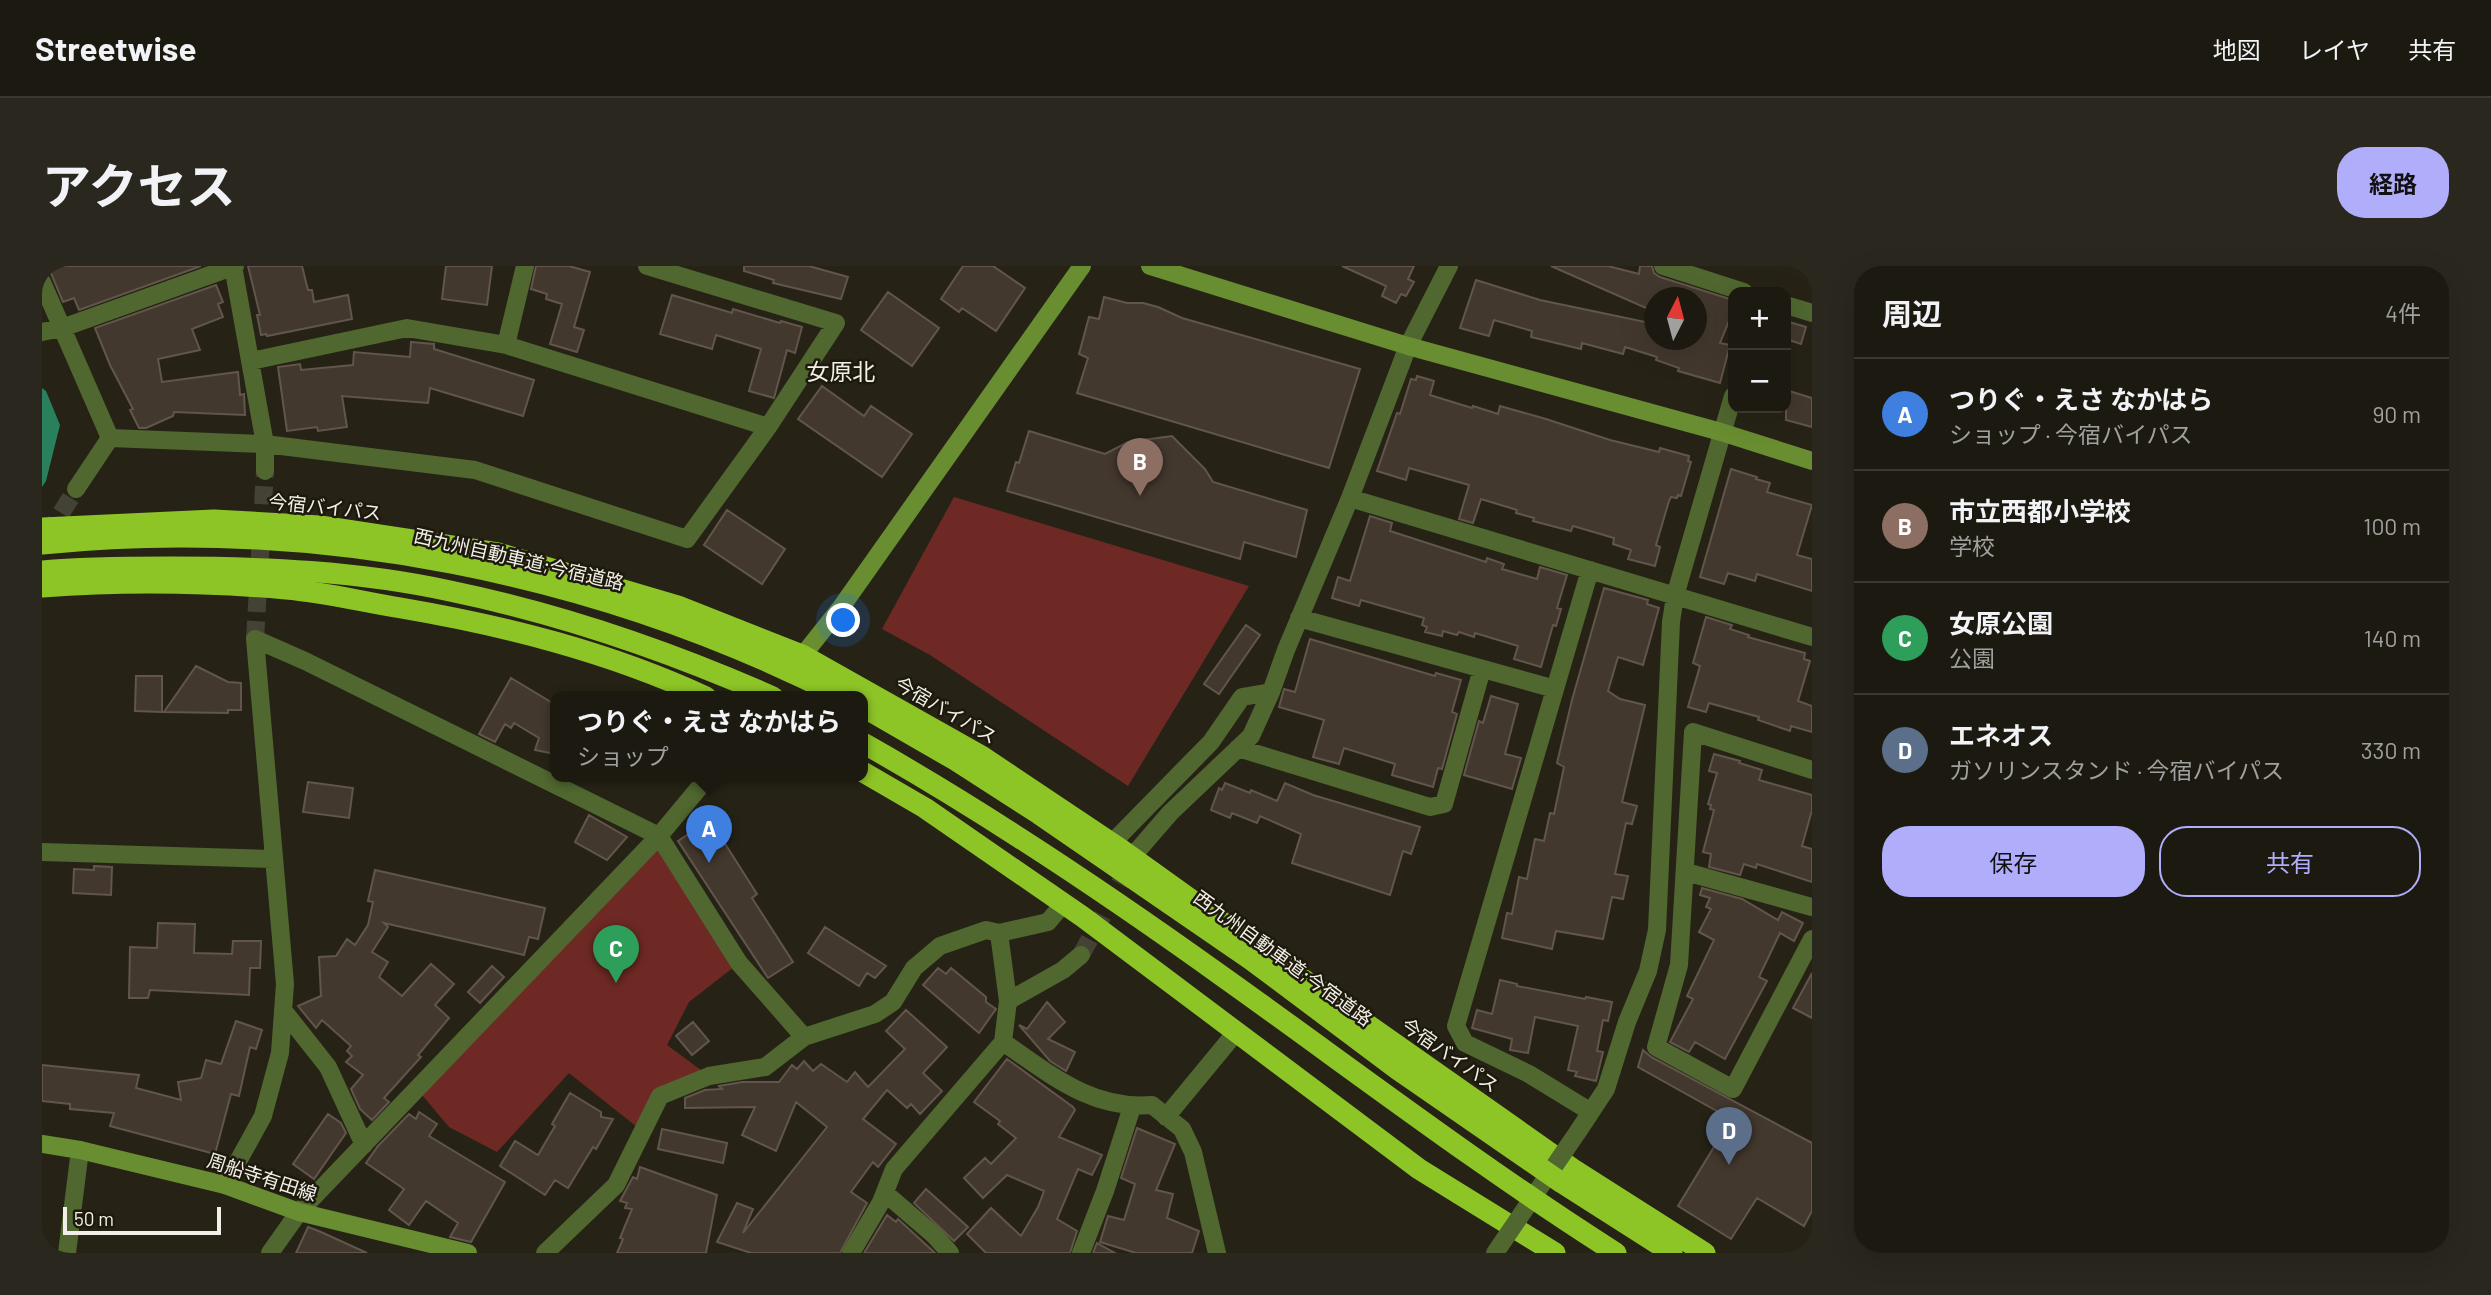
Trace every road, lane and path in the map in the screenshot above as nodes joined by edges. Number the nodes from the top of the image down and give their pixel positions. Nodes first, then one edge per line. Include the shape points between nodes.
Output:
1 (234, 266) edge
2 (525, 266) edge
3 (647, 266) edge
4 (1082, 266) edge
5 (1150, 266) edge
6 (1450, 266) edge
7 (1663, 266) edge
8 (42, 282) edge
9 (1728, 287) edge
10 (1791, 307) edge
11 (1812, 313) edge
12 (62, 328) junction
13 (42, 332) edge
14 (506, 345) junction
15 (1408, 346) junction
16 (251, 361) junction
17 (1728, 411) edge
18 (768, 427) junction
19 (1721, 432) junction
20 (110, 438) junction
21 (265, 444) junction
22 (1812, 461) edge
23 (265, 471) tunnel mouth
24 (76, 489) tunnel mouth
25 (1350, 498) junction
26 (42, 528) edge
27 (42, 544) edge
28 (1590, 570) junction
29 (42, 571) edge
30 (42, 587) edge
31 (1675, 596) junction
32 (1300, 618) junction
33 (1812, 637) edge
34 (799, 660) junction
35 (1482, 669) junction
36 (1555, 690) junction
37 (691, 691) edge
38 (758, 691) edge
39 (776, 691) edge
40 (830, 691) edge
41 (858, 691) edge
42 (1271, 692) junction
43 (868, 696) edge
44 (868, 710) edge
45 (868, 746) edge
46 (1238, 748) junction
47 (1812, 770) edge
48 (868, 775) edge
49 (550, 782) edge
50 (550, 782) edge
51 (704, 782) edge
52 (659, 836) junction
53 (1112, 843) junction
54 (1138, 850) tunnel mouth
55 (42, 852) edge
56 (274, 859) junction
57 (1686, 872) junction
58 (1063, 904) junction
59 (1812, 907) edge
60 (999, 933) junction
61 (1812, 940) edge
62 (1081, 956) tunnel mouth
63 (1008, 1001) junction
64 (283, 1010) junction
65 (1237, 1031) junction
66 (804, 1037) junction
67 (1003, 1042) junction
68 (1132, 1107) junction
69 (1591, 1112) junction
70 (1166, 1117) junction
71 (42, 1144) edge
72 (364, 1145) junction
73 (80, 1150) junction
74 (225, 1185) junction
75 (885, 1193) junction
76 (299, 1212) junction
77 (67, 1253) edge
78 (270, 1253) edge
79 (468, 1253) edge
80 (545, 1253) edge
81 (851, 1253) edge
82 (950, 1253) edge
83 (1081, 1253) edge
84 (1217, 1253) edge
85 (1495, 1253) edge
86 (1555, 1253) edge
87 (1616, 1253) edge
88 (1672, 1253) edge
89 (1705, 1253) edge

1 - 12 street
1 - 16 street
2 - 14 street
3 - 18 street via 836,323
4 - 34 street via 850,595
5 - 15 street
6 - 15 street
7 - 9 street
8 - 12 street
10 - 11 street
12 - 13 street
12 - 20 street
14 - 16 street via 407,328
14 - 18 street
15 - 19 street
15 - 25 street
16 - 21 street
17 - 19 street
18 - 21 street via 687,539 475,470
19 - 22 street
19 - 31 street
20 - 21 street
20 - 24 street
21 - 23 street
25 - 28 street
25 - 32 street
26 - 34 highway, 今宿バイパス via 227,521 320,526 498,553 678,606
27 - 40 highway, 西九州自動車道;今宿道路, bridge via 210,538 368,550 451,563 638,611 719,640
28 - 31 street
28 - 36 street
29 - 38 highway, bridge via 262,569 448,590 627,639
30 - 37 highway via 174,583 288,589 539,636
31 - 33 street
31 - 69 street via 1657,930 1648,971 1606,1090
32 - 35 street
32 - 42 street
34 - 39 street
34 - 41 highway, 今宿バイパス
35 - 36 street
35 - 46 street via 1444,804 1430,807
36 - 69 street via 1456,1026 1465,1043 1529,1074
42 - 46 street via 1251,736
42 - 53 street via 1242,697 1211,742
43 - 53 highway, 今宿バイパス via 984,757
44 - 88 highway, 西九州自動車道;今宿道路, bridge via 1039,814 1397,1069
45 - 87 highway, bridge via 1022,839
46 - 54 street
47 - 57 street via 1693,732
48 - 58 highway via 925,808
49 - 56 street via 255,639
50 - 52 street
51 - 52 street
52 - 66 street via 739,964
52 - 72 street
53 - 89 highway, 今宿バイパス via 1573,1169
55 - 56 street
56 - 64 street via 285,984
57 - 59 street
57 - 61 street via 1679,965 1656,1047 1733,1089
58 - 60 street via 1048,922
58 - 65 highway
60 - 63 street
60 - 66 street via 986,930 940,946 914,968 893,1002 875,1014
62 - 63 street
63 - 67 street
64 - 72 street via 328,1067
64 - 74 street via 280,1053 263,1116
65 - 70 street
65 - 86 highway via 1419,1169
66 - 80 street via 765,1067 709,1076 660,1096 616,1185
67 - 68 street via 1088,1097
67 - 75 street via 894,1169
68 - 70 street via 1152,1105
68 - 83 street
69 - 85 street, bridge
70 - 84 street via 1182,1129 1193,1152
71 - 73 street, 周船寺有田線
72 - 76 street
73 - 74 street, 周船寺有田線
73 - 77 street
74 - 76 street, 周船寺有田線
75 - 81 street
75 - 82 street
76 - 78 street
76 - 79 street, 周船寺有田線

